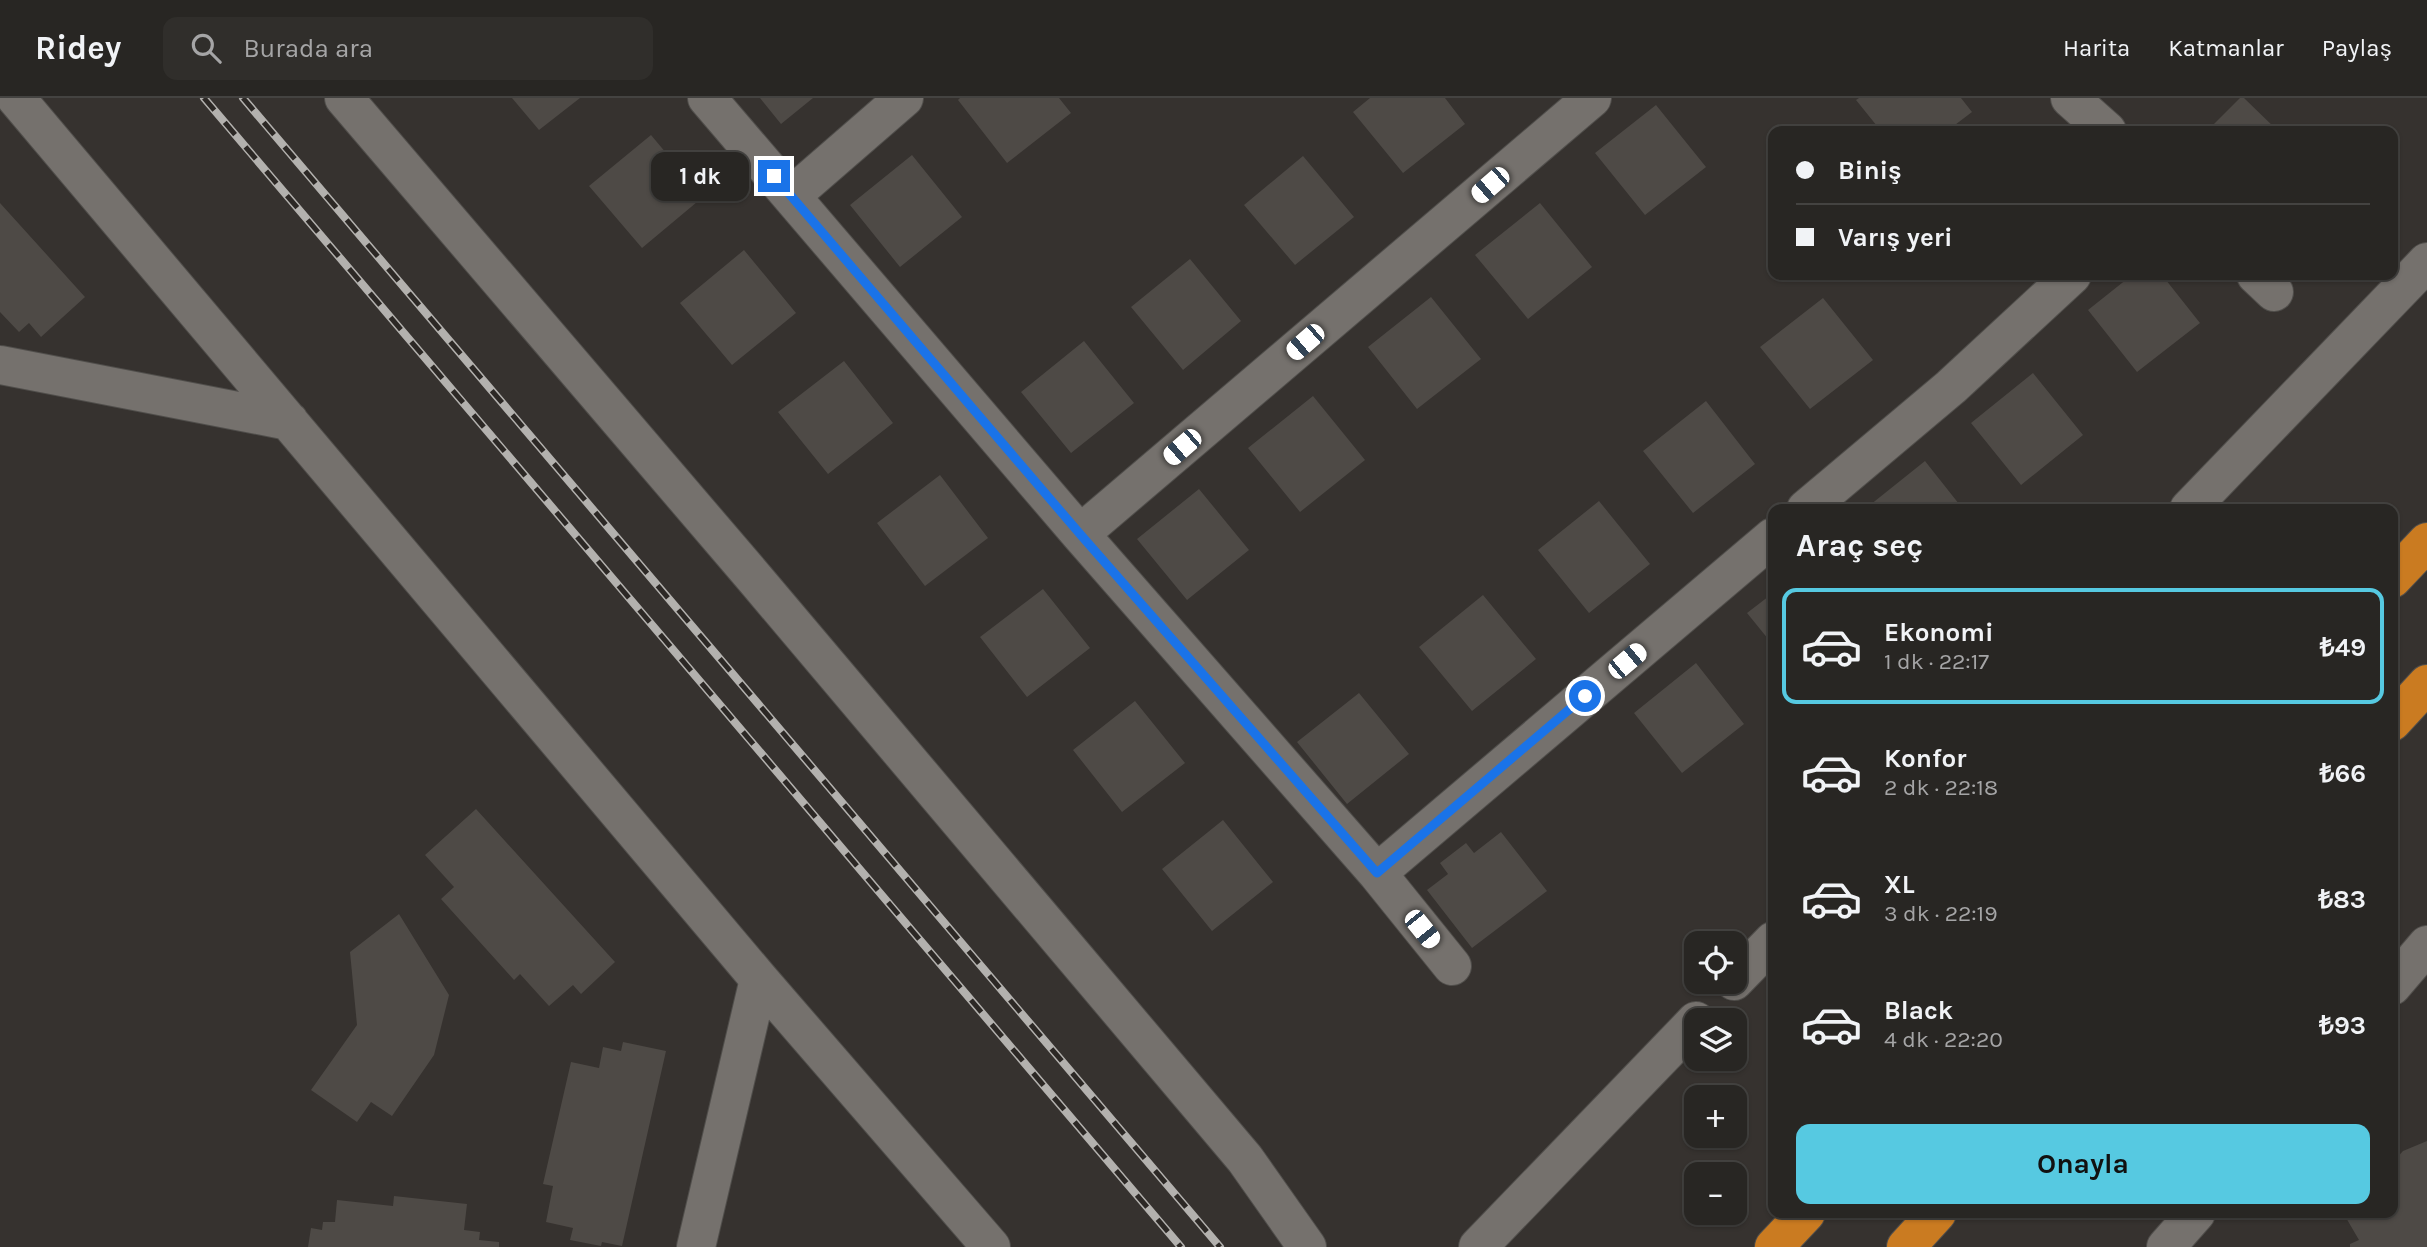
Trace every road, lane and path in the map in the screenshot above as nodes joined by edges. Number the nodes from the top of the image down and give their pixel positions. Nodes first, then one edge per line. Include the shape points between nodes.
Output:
1 (16, 98) edge
2 (344, 98) edge
3 (707, 98) edge
4 (904, 98) edge
5 (1592, 98) edge
6 (2070, 98) edge
7 (2101, 126) edge
8 (791, 196) junction
9 (2427, 262) edge
10 (2067, 280) edge
11 (0, 365) edge
12 (289, 421) junction
13 (1812, 504) edge
14 (2194, 504) edge
15 (1080, 534) junction
16 (1768, 541) edge
17 (2427, 542) edge
18 (2398, 573) edge
19 (2427, 684) edge
20 (2398, 715) edge
21 (1377, 873) junction
22 (2427, 945) edge
23 (1768, 946) edge
24 (1452, 966) dead end
25 (1747, 968) edge
26 (759, 979) junction
27 (2398, 979) edge
28 (1721, 994) edge
29 (1708, 1008) edge
30 (1684, 1032) edge
31 (1801, 1218) edge
32 (1932, 1218) edge
33 (2192, 1218) edge
34 (696, 1247) edge
35 (992, 1247) edge
36 (1307, 1247) edge
37 (1478, 1247) edge
38 (1774, 1247) edge
39 (1906, 1247) edge
40 (2166, 1247) edge

1 - 12 street
2 - 36 street via 1245,1159
3 - 8 street
4 - 8 street
5 - 15 street
6 - 7 street
8 - 15 street
9 - 14 street
10 - 13 street via 1951,387
11 - 12 street
12 - 26 street
15 - 21 street
16 - 21 street
17 - 18 highway
19 - 20 highway
21 - 24 street
22 - 27 street
23 - 25 street
26 - 34 street
26 - 35 street
28 - 29 street
30 - 37 street
31 - 38 highway
32 - 39 highway
33 - 40 street

